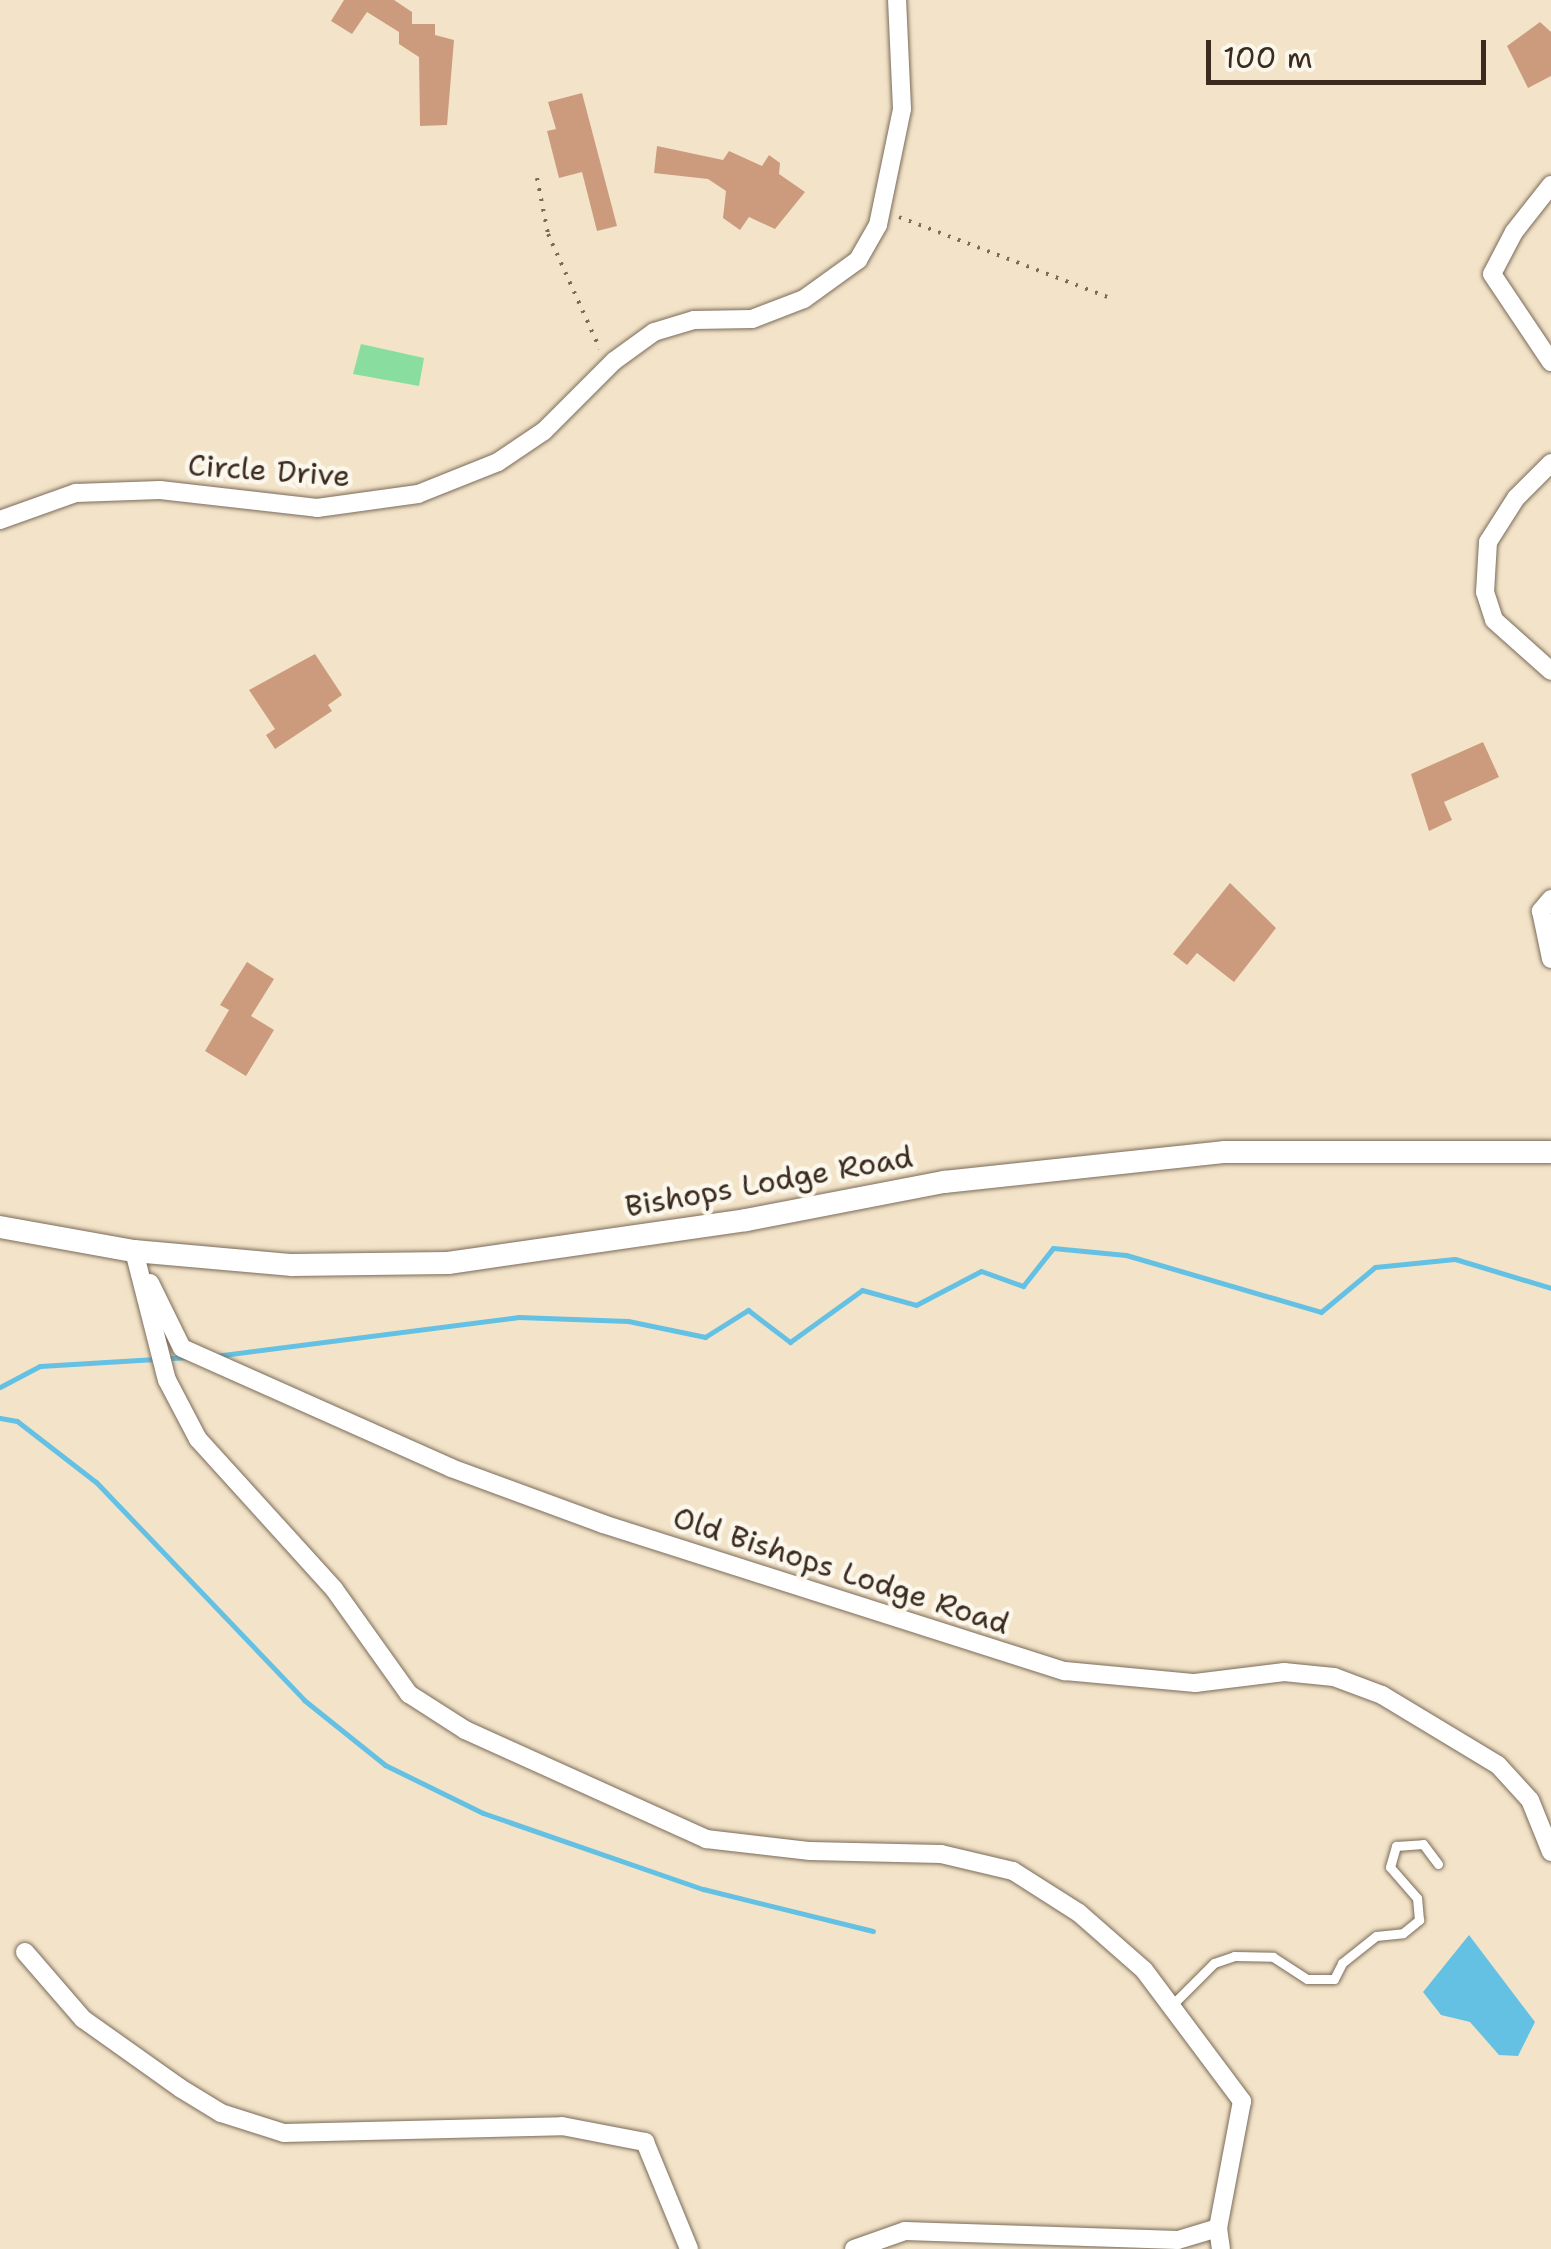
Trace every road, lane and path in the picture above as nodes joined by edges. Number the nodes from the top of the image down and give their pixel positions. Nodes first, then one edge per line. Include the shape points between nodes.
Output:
1 (898, 0) edge
2 (537, 178) dead end
3 (1551, 185) edge
4 (882, 208) junction
5 (1108, 297) dead end
6 (1551, 362) edge
7 (608, 367) junction
8 (1551, 463) edge
9 (0, 520) edge
10 (1551, 671) edge
11 (1551, 899) edge
12 (1551, 959) edge
13 (1551, 1152) edge
14 (0, 1228) edge
15 (134, 1251) junction
16 (1551, 1852) edge
17 (1438, 1864) dead end
18 (25, 1952) dead end
19 (1171, 2006) junction
20 (1218, 2228) junction
21 (689, 2249) edge
22 (854, 2249) edge
23 (1222, 2249) edge

1 - 4 street, Circle Drive via 902,109
2 - 7 path via 548,234
3 - 6 street via 1492,274
4 - 5 path
4 - 7 street, Circle Drive via 858,260 804,299 752,319 694,320 654,332
7 - 9 street, Circle Drive via 544,432 498,462 418,494 317,508 160,490 76,493
8 - 10 street via 1516,498 1488,542 1486,592 1494,620
11 - 12 street via 1541,911
13 - 15 street, Bishops Lodge Road via 1224,1152 944,1182 746,1220 448,1263 292,1265
14 - 15 street, Bishops Lodge Road
15 - 16 street, Old Bishops Lodge Road via 182,1348 434,1460 602,1524 1065,1671 1195,1683 1284,1672 1334,1677 1382,1696 1498,1764 1530,1800
15 - 19 street via 168,1380 198,1439 334,1589 409,1694 466,1730 706,1839 810,1851 941,1854 1013,1871 1079,1913 1144,1970
17 - 19 lane via 1424,1844 1396,1846 1390,1867 1417,1898 1418,1920 1402,1933 1376,1936 1342,1963 1334,1979 1307,1978 1273,1957 1234,1956 1214,1963
18 - 21 street via 83,2018 180,2088 221,2113 284,2134 562,2126 646,2142
19 - 20 street via 1242,2101
20 - 22 street via 1178,2240 904,2230
20 - 23 street

